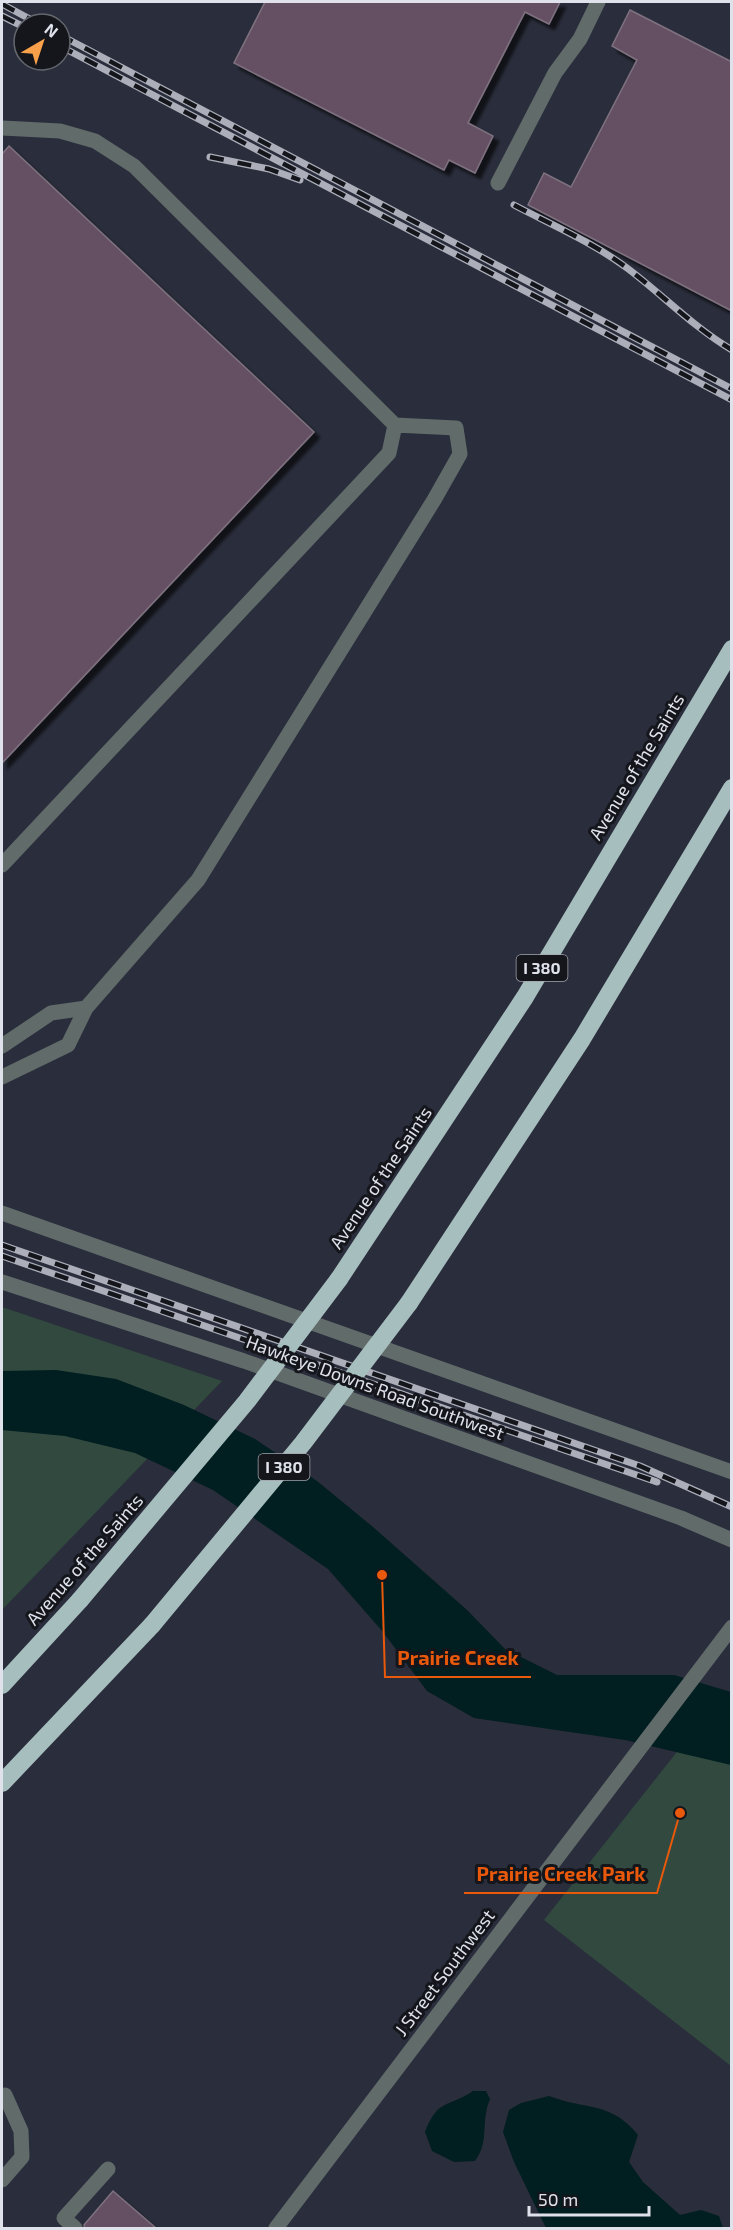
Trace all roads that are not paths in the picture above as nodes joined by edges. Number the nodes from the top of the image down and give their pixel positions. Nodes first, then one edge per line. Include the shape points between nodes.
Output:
1 (598, 2) edge
2 (2, 128) edge
3 (498, 183) dead end
4 (395, 425) junction
5 (732, 649) edge
6 (732, 788) edge
7 (2, 865) edge
8 (86, 1008) junction
9 (2, 1046) edge
10 (2, 1077) edge
11 (2, 1214) edge
12 (2, 1282) edge
13 (732, 1472) edge
14 (732, 1540) edge
15 (732, 1627) edge
16 (2, 1685) edge
17 (2, 1783) edge
18 (5, 2095) dead end
19 (108, 2169) dead end
20 (2, 2180) edge
21 (75, 2229) edge
22 (276, 2229) edge

1 - 3 street via 580,39 555,73
2 - 4 street via 60,131 95,141 134,166
4 - 7 street via 389,453
4 - 8 street via 456,428 460,454 198,880
5 - 16 highway, Avenue of the Saints / I 380, bridge via 525,997 339,1279 240,1410 80,1600
6 - 17 highway, I 380, bridge via 582,1039 409,1303 303,1443 152,1625
8 - 9 street via 51,1013
8 - 10 street via 68,1045
11 - 13 street
12 - 14 street, Hawkeye Downs Road Southwest via 244,1361 681,1518
15 - 22 street, J Street Southwest
18 - 20 street via 21,2131 22,2157
19 - 21 street via 64,2218

